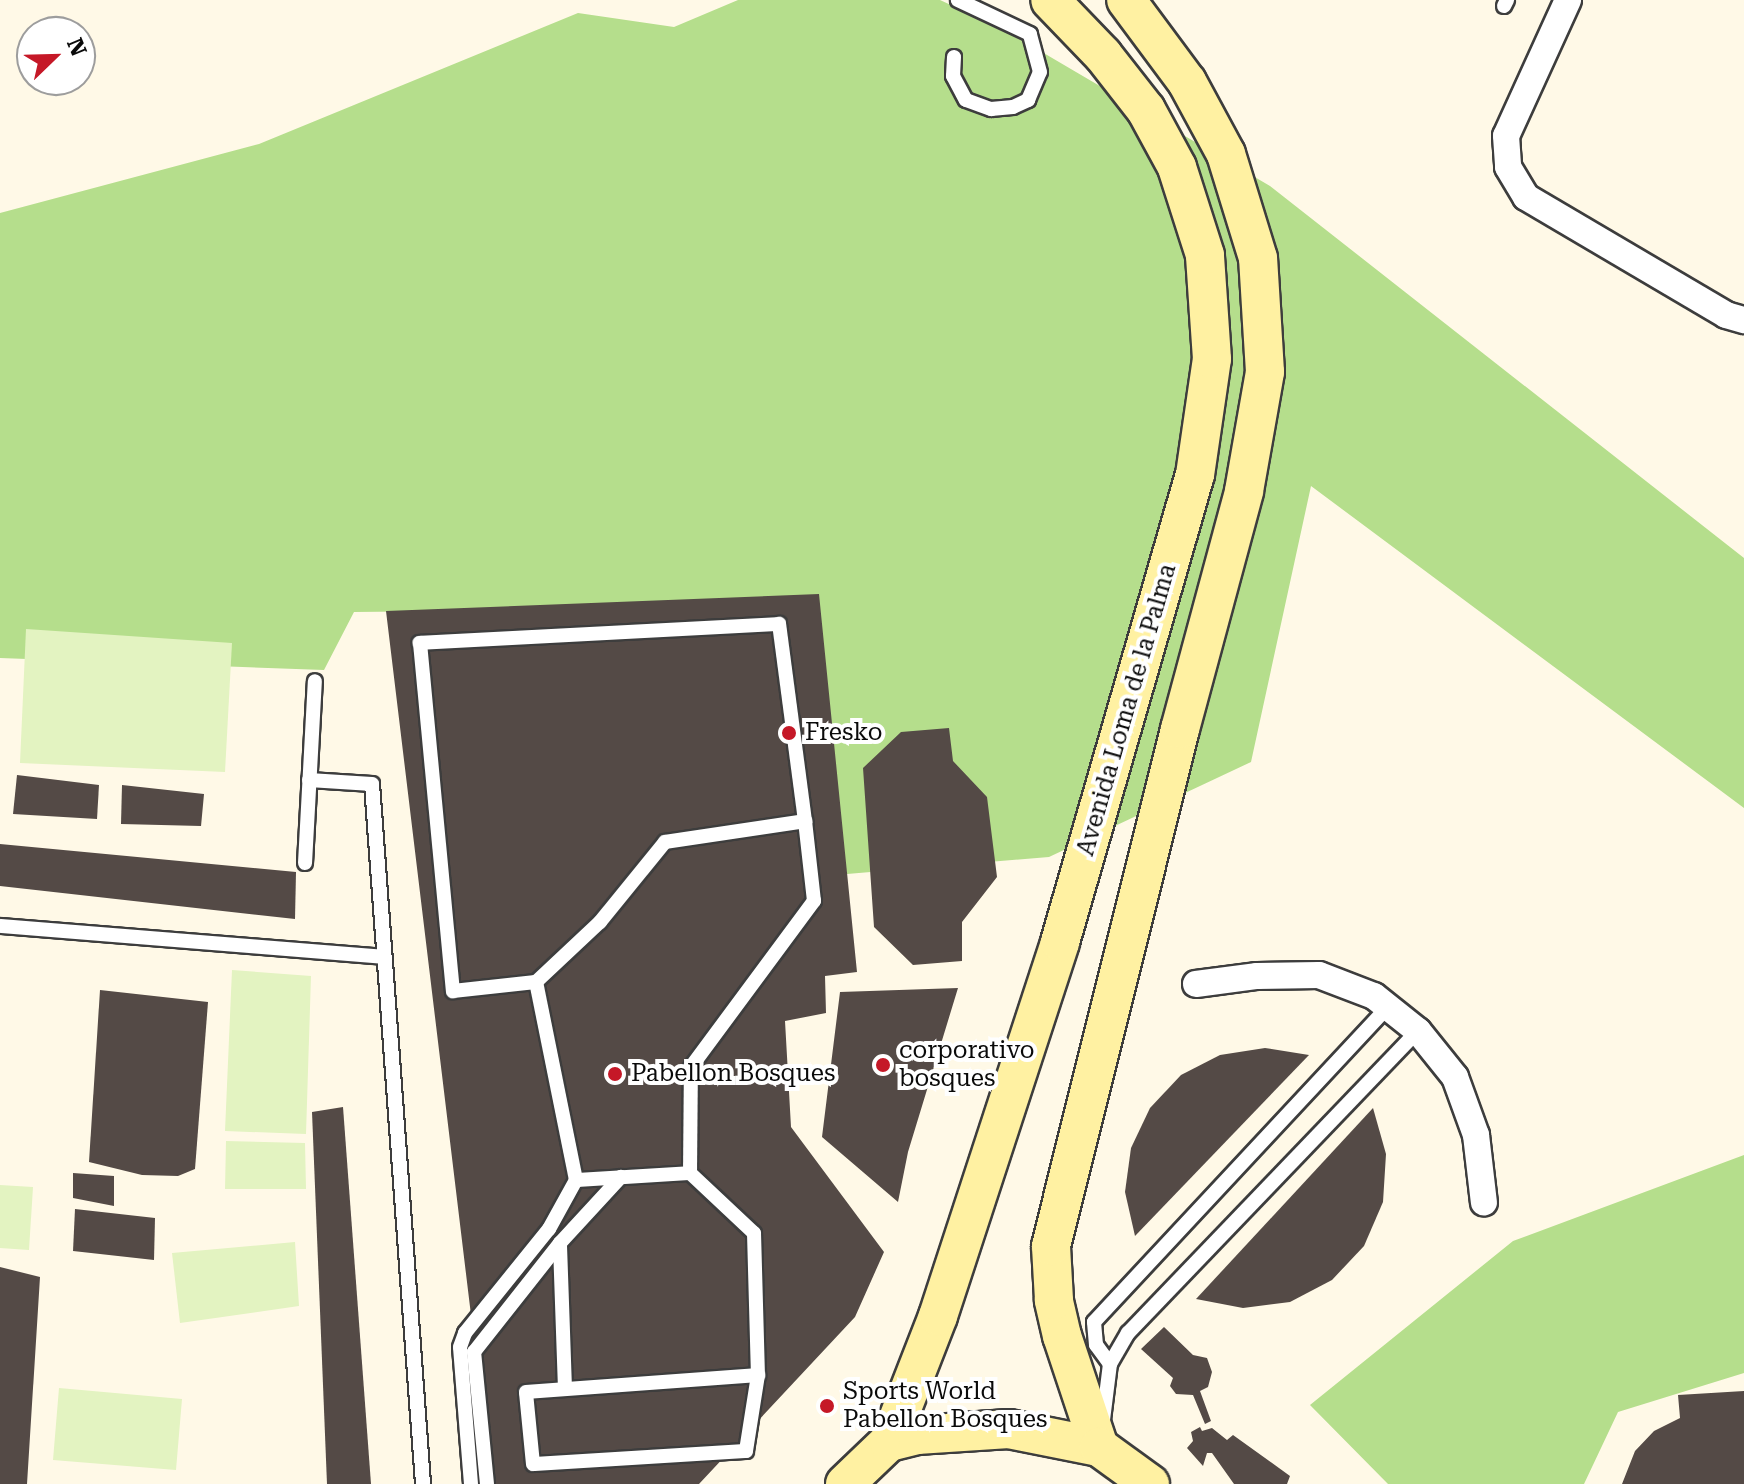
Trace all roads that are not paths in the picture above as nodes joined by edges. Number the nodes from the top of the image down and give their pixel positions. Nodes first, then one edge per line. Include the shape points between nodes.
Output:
1 (958, 0) edge
2 (1050, 0) edge
3 (1568, 0) edge
4 (1134, 4) edge
5 (954, 57) dead end
6 (1744, 320) edge
7 (315, 681) dead end
8 (309, 780) junction
9 (805, 821) junction
10 (305, 863) dead end
11 (0, 926) edge
12 (382, 957) junction
13 (536, 982) junction
14 (1196, 984) dead end
15 (1387, 1008) junction
16 (1418, 1031) junction
17 (407, 1149) dead end
18 (690, 1173) junction
19 (621, 1177) junction
20 (576, 1180) junction
21 (1484, 1203) dead end
22 (560, 1243) junction
23 (1110, 1364) junction
24 (758, 1375) junction
25 (565, 1389) junction
26 (889, 1442) junction
27 (1099, 1447) junction
28 (423, 1484) edge
29 (432, 1484) edge
30 (471, 1484) edge
31 (487, 1484) edge
32 (845, 1484) edge
33 (1150, 1484) edge

1 - 5 lane via 1030,34 1040,72 1028,100 991,109 966,100 953,76
2 - 26 main road, Avenida Loma de la Palma via 1146,110 1177,167 1205,255 1212,359 1195,475 1060,942 938,1316
3 - 6 street via 1506,136 1508,167 1526,197 1726,315
4 - 27 main road via 1187,82 1226,154 1258,258 1265,372 1244,491 1051,1246 1062,1336
7 - 8 lane
8 - 10 lane
8 - 12 lane via 372,784
9 - 13 lane via 665,842 600,922
9 - 13 lane via 779,624 420,643 453,991
9 - 18 lane via 814,901 691,1067
11 - 12 lane
12 - 28 lane
13 - 20 lane
14 - 15 street via 1319,975 1374,996
15 - 16 street
15 - 23 lane via 1094,1322 1096,1345
16 - 21 street via 1455,1077 1476,1135
16 - 23 lane via 1128,1333
17 - 29 lane
18 - 19 lane
18 - 24 lane via 754,1233
19 - 20 lane
19 - 22 lane
20 - 30 lane via 549,1229 465,1333 460,1347
22 - 25 lane
22 - 31 lane via 474,1352
23 - 27 lane
24 - 25 lane
24 - 25 lane via 746,1451 533,1464 526,1392
26 - 27 main road via 1009,1429
26 - 32 main road
27 - 33 main road

